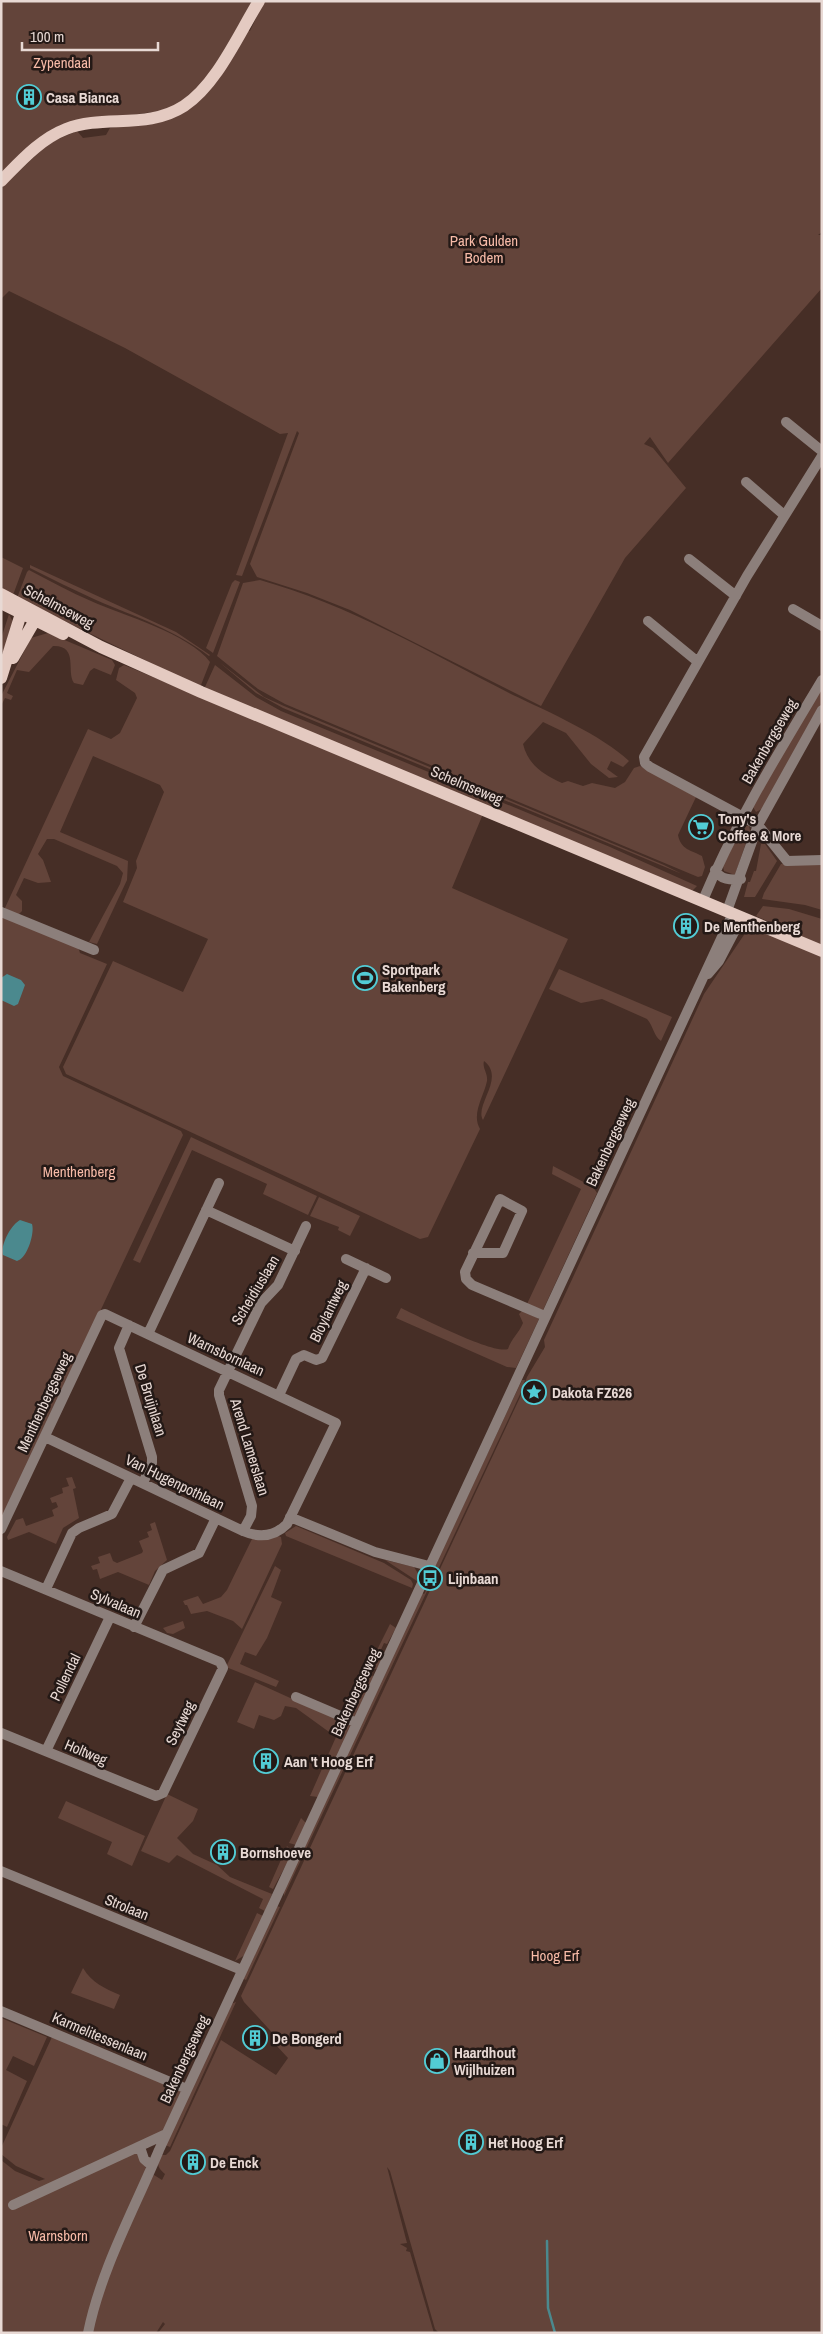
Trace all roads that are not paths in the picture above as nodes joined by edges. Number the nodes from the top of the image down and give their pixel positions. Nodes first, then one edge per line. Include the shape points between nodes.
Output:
1 (259, 1) edge
2 (1, 181) edge
3 (786, 422) dead end
4 (822, 451) edge
5 (822, 456) edge
6 (746, 482) dead end
7 (784, 514) junction
8 (690, 559) dead end
9 (1, 594) edge
10 (736, 596) junction
11 (1, 603) edge
12 (21, 609) junction
13 (792, 609) dead end
14 (37, 617) junction
15 (648, 621) dead end
16 (822, 626) edge
17 (698, 662) junction
18 (2, 677) edge
19 (822, 680) edge
20 (822, 710) edge
21 (741, 817) junction
22 (758, 825) junction
23 (822, 860) edge
24 (716, 870) junction
25 (740, 879) junction
26 (703, 900) junction
27 (1, 912) edge
28 (734, 914) junction
29 (94, 950) dead end
30 (822, 951) edge
31 (219, 1183) dead end
32 (206, 1210) junction
33 (306, 1226) dead end
34 (295, 1251) junction
35 (474, 1253) junction
36 (346, 1259) dead end
37 (366, 1268) junction
38 (386, 1278) dead end
39 (102, 1316) joint
40 (545, 1316) junction
41 (129, 1325) junction
42 (148, 1334) junction
43 (227, 1371) junction
44 (278, 1396) junction
45 (45, 1437) junction
46 (131, 1478) junction
47 (143, 1483) junction
48 (290, 1517) junction
49 (216, 1518) junction
50 (1, 1529) edge
51 (243, 1531) junction
52 (429, 1566) junction
53 (1, 1571) edge
54 (46, 1589) junction
55 (110, 1617) junction
56 (134, 1627) junction
57 (220, 1662) joint
58 (296, 1696) dead end
59 (357, 1723) junction
60 (1, 1732) edge
61 (46, 1751) junction
62 (160, 1795) joint
63 (1, 1871) edge
64 (242, 1970) junction
65 (1, 2011) edge
66 (188, 2089) junction
67 (166, 2134) junction
68 (140, 2147) junction
69 (152, 2166) junction
70 (13, 2205) dead end
71 (88, 2333) edge

1 - 2 main road via 210,81 183,107 155,118 67,129 39,146
3 - 4 street
5 - 7 street
6 - 7 street
7 - 10 street
8 - 10 street
9 - 12 main road, Schelmseweg
10 - 17 street
11 - 12 main road, Schelmseweg
12 - 14 main road, Schelmseweg
12 - 18 main road
13 - 16 street
14 - 18 main road
14 - 26 main road, Schelmseweg via 78,641 101,647 220,700
15 - 17 street
17 - 21 street via 644,761
19 - 21 street, Bakenbergseweg
20 - 22 street, Bakenbergseweg
21 - 22 street
21 - 24 street, Bakenbergseweg
22 - 23 street via 787,861
22 - 25 street, Bakenbergseweg
24 - 25 street via 723,878
24 - 26 street, Bakenbergseweg
25 - 28 street, Bakenbergseweg
26 - 28 main road, Schelmseweg
27 - 29 street
28 - 30 main road, Schelmseweg
28 - 40 street, Bakenbergseweg via 720,961 703,980
31 - 32 street
32 - 34 street, Scheidiuslaan
32 - 42 street
33 - 34 street, Scheidiuslaan
34 - 43 street, Scheidiuslaan via 278,1285 261,1303
35 - 35 street via 500,1199 522,1211 503,1253
35 - 40 street via 465,1272 472,1285
36 - 37 street, Bloylantweg
37 - 38 street, Bloylantweg
37 - 44 street, Bloylantweg via 322,1358 316,1360 304,1355 296,1359
39 - 41 street, Warnsbornlaan via 108,1314
39 - 45 street, Menthenbergseweg
40 - 52 street, Bakenbergseweg
41 - 42 street, Warnsbornlaan
41 - 47 street, De Bruijnlaan via 120,1348 152,1457
42 - 43 street, Warnsbornlaan
43 - 44 street, Warnsbornlaan
43 - 51 street, Arend Lamerslaan via 219,1395 252,1506
44 - 48 street, Warnsbornlaan via 336,1423
45 - 46 street, Van Hugenpothlaan
45 - 50 street, Menthenbergseweg
46 - 47 street, Van Hugenpothlaan
46 - 54 street via 112,1514 72,1533
47 - 49 street, Van Hugenpothlaan
48 - 51 street, Van Hugenpothlaan via 284,1527 268,1535 258,1536
48 - 52 street via 375,1552
49 - 51 street, Van Hugenpothlaan
49 - 56 street via 199,1553 163,1570
52 - 59 street, Bakenbergseweg
53 - 54 street, Sylvalaan
54 - 55 street, Sylvalaan
55 - 56 street, Sylvalaan
55 - 61 street, Pollendal
56 - 57 street, Sylvalaan
57 - 62 street, Seytweg via 223,1668
58 - 59 street
59 - 64 street, Bakenbergseweg
60 - 61 street, Holtweg
61 - 62 street, Holtweg via 153,1796
63 - 64 street, Strolaan
64 - 66 street, Bakenbergseweg
65 - 66 street, Karmelitessenlaan
66 - 67 street, Bakenbergseweg
67 - 68 street
67 - 69 street, Bakenbergseweg
68 - 69 street via 144,2159
68 - 70 street
69 - 71 street, Bakenbergseweg via 114,2254 92,2312

